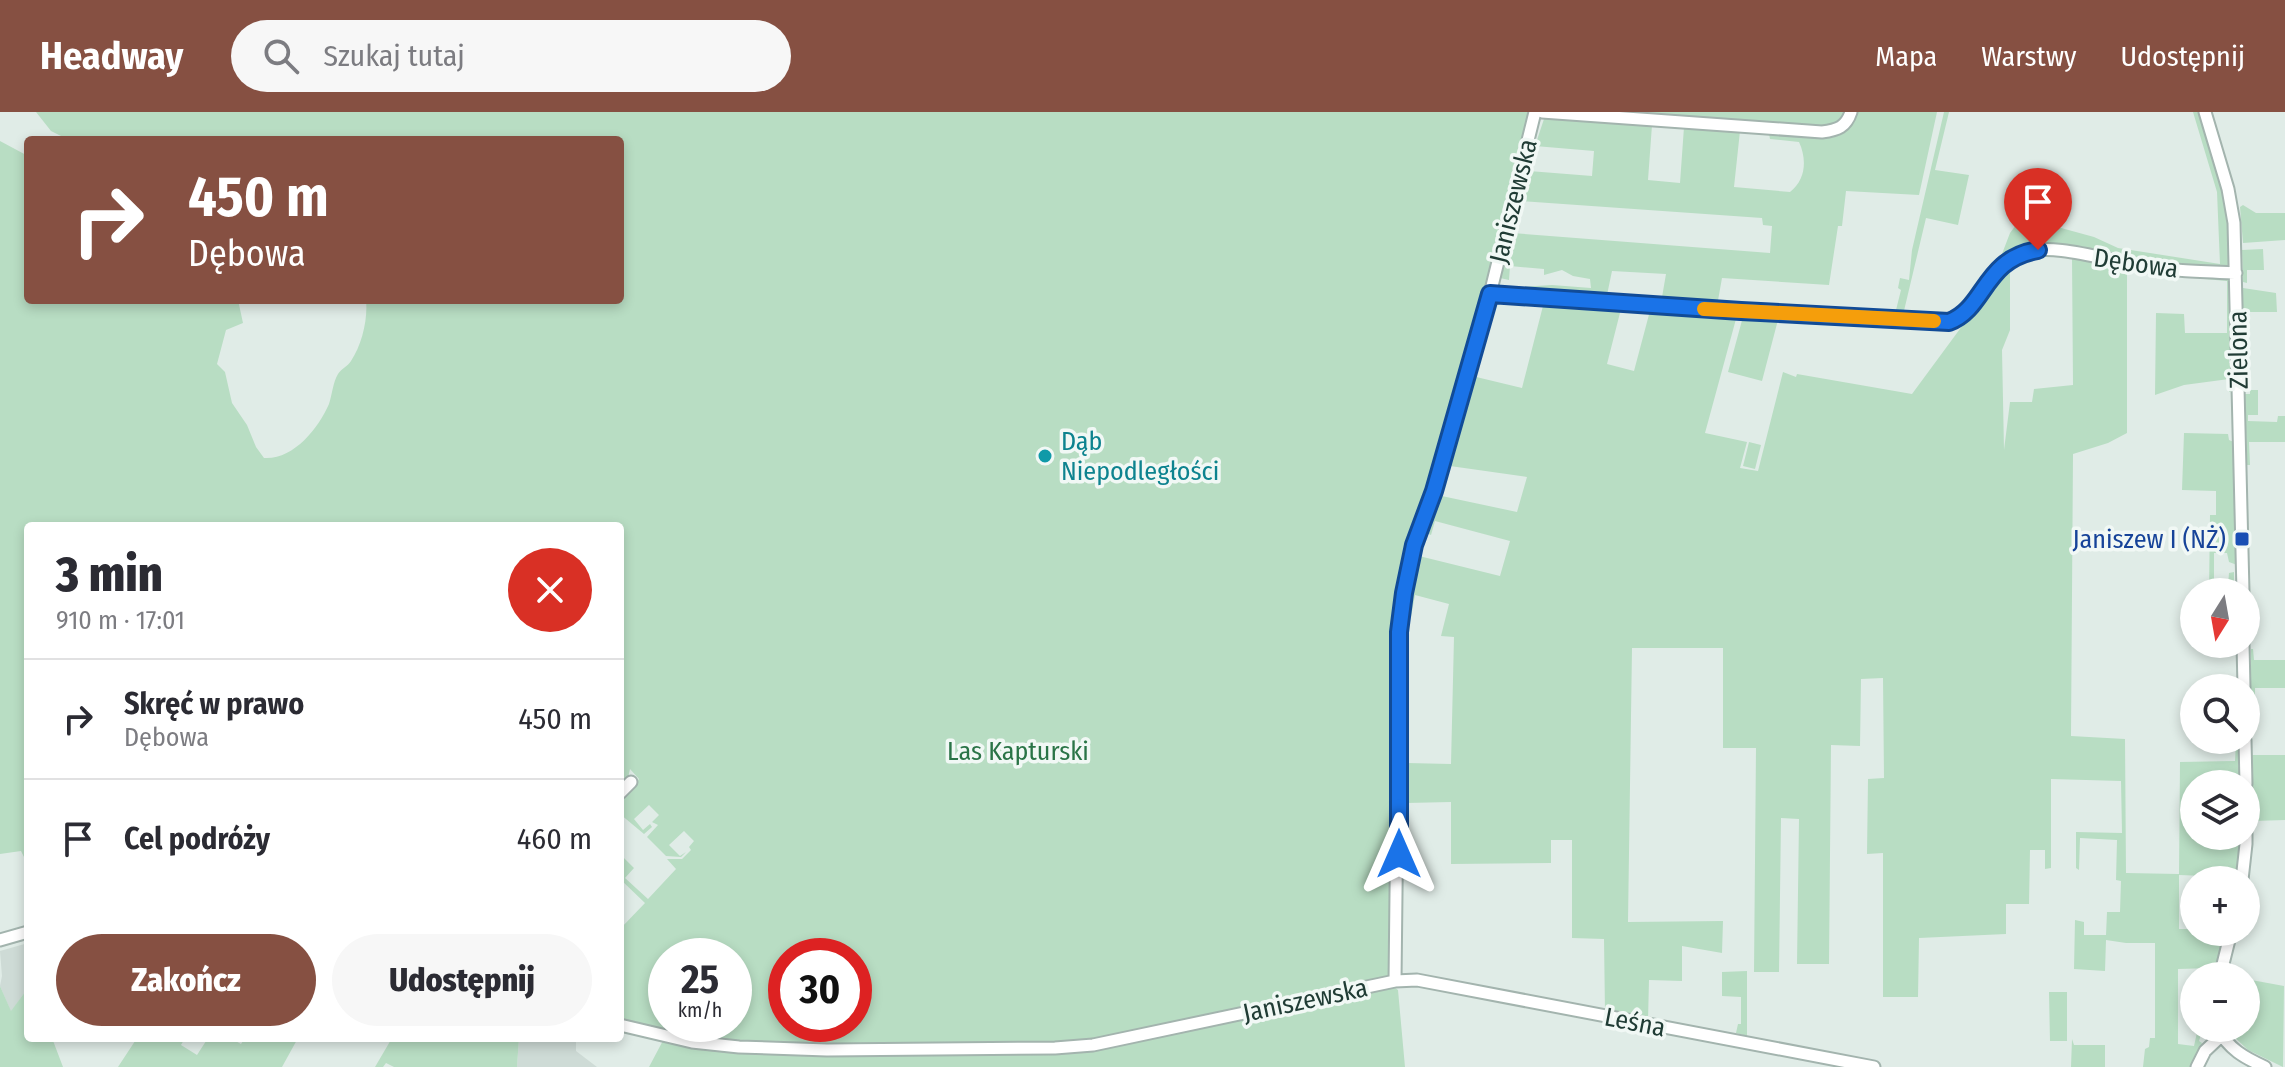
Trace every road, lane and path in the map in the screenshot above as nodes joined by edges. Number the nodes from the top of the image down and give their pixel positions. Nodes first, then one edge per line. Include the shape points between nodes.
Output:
1 (1535, 112) edge
2 (1542, 112) edge
3 (1851, 112) edge
4 (2205, 112) edge
5 (2236, 273) junction
6 (1490, 294) junction
7 (2243, 578) edge
8 (631, 782) dead end
9 (624, 789) edge
10 (24, 933) edge
11 (0, 940) edge
12 (1395, 981) junction
13 (624, 1026) edge
14 (2212, 1042) edge
15 (2229, 1042) edge
16 (1874, 1067) edge
17 (2197, 1067) edge
18 (2265, 1067) edge

1 - 6 street, Janiszewska
2 - 3 street via 1822,132 1845,125
4 - 5 street, Zielona via 2232,207
5 - 6 street, Dębowa via 2139,266 2055,251 2022,253 1994,273 1963,313 1949,322
5 - 7 street, Zielona
6 - 12 street, Janiszewska via 1414,545 1401,610
8 - 9 street
10 - 11 street
12 - 13 street, Janiszewska via 1093,1045 1055,1048 739,1047
12 - 16 street, Leśna via 1428,982
14 - 17 street
15 - 18 street

